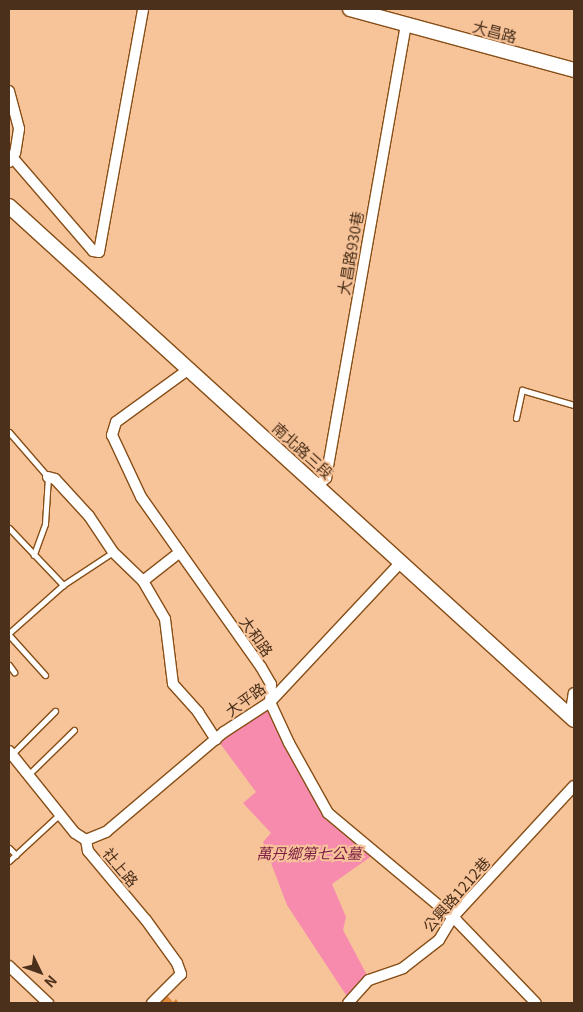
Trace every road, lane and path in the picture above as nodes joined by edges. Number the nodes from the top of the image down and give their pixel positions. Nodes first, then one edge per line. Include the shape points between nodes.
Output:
1 (143, 9) edge
2 (350, 9) edge
3 (406, 24) junction
4 (574, 70) edge
5 (9, 91) edge
6 (10, 160) edge
7 (9, 206) edge
8 (189, 369) junction
9 (574, 405) edge
10 (516, 418) dead end
11 (9, 432) edge
12 (48, 477) junction
13 (318, 485) junction
14 (9, 528) edge
15 (113, 552) junction
16 (180, 552) junction
17 (34, 554) junction
18 (402, 561) junction
19 (143, 581) junction
20 (63, 585) junction
21 (9, 634) edge
22 (9, 665) edge
23 (14, 672) dead end
24 (45, 675) dead end
25 (574, 693) edge
26 (270, 702) junction
27 (55, 711) dead end
28 (572, 718) edge
29 (74, 730) dead end
30 (216, 740) junction
31 (10, 752) edge
32 (29, 774) junction
33 (574, 786) edge
34 (61, 814) junction
35 (86, 840) junction
36 (9, 848) edge
37 (16, 855) junction
38 (9, 862) edge
39 (453, 917) junction
40 (10, 969) edge
41 (48, 1003) edge
42 (152, 1003) edge
43 (348, 1003) edge
44 (536, 1003) edge

1 - 6 street via 99,252 93,251
2 - 3 street, 大昌路
3 - 4 street, 大昌路
3 - 13 street, 大昌路930巷 via 326,478
5 - 6 street via 19,129
7 - 8 street, 南北路三段
8 - 13 street, 南北路三段
8 - 16 street, 大和路 via 116,422 112,435 141,497
9 - 10 lane via 522,390
11 - 12 lane
12 - 15 street via 55,479 89,516
12 - 17 lane via 45,524
13 - 18 street, 南北路三段
14 - 17 lane
15 - 19 street
15 - 20 lane
16 - 19 street
16 - 26 street, 大和路 via 261,667 271,684
17 - 20 lane
18 - 26 street, 大平路
18 - 28 street, 南北路三段
19 - 30 street via 165,619 173,684 198,712
20 - 21 lane
21 - 24 lane
22 - 23 lane
25 - 28 street
26 - 30 street, 大平路
26 - 39 street, 大和路 via 328,813
27 - 31 lane
29 - 32 lane
30 - 35 street, 大平路 via 106,832
31 - 32 street, 社上路
32 - 34 street, 社上路
33 - 39 street, 公興路1212巷
34 - 35 street, 社上路 via 75,833
34 - 37 lane
35 - 42 street, 社上路 via 88,851 177,963 181,974
36 - 37 lane
37 - 38 lane
39 - 43 street, 公興路1212巷 via 439,940 403,968 369,980
39 - 44 street, 大和路
40 - 41 street

